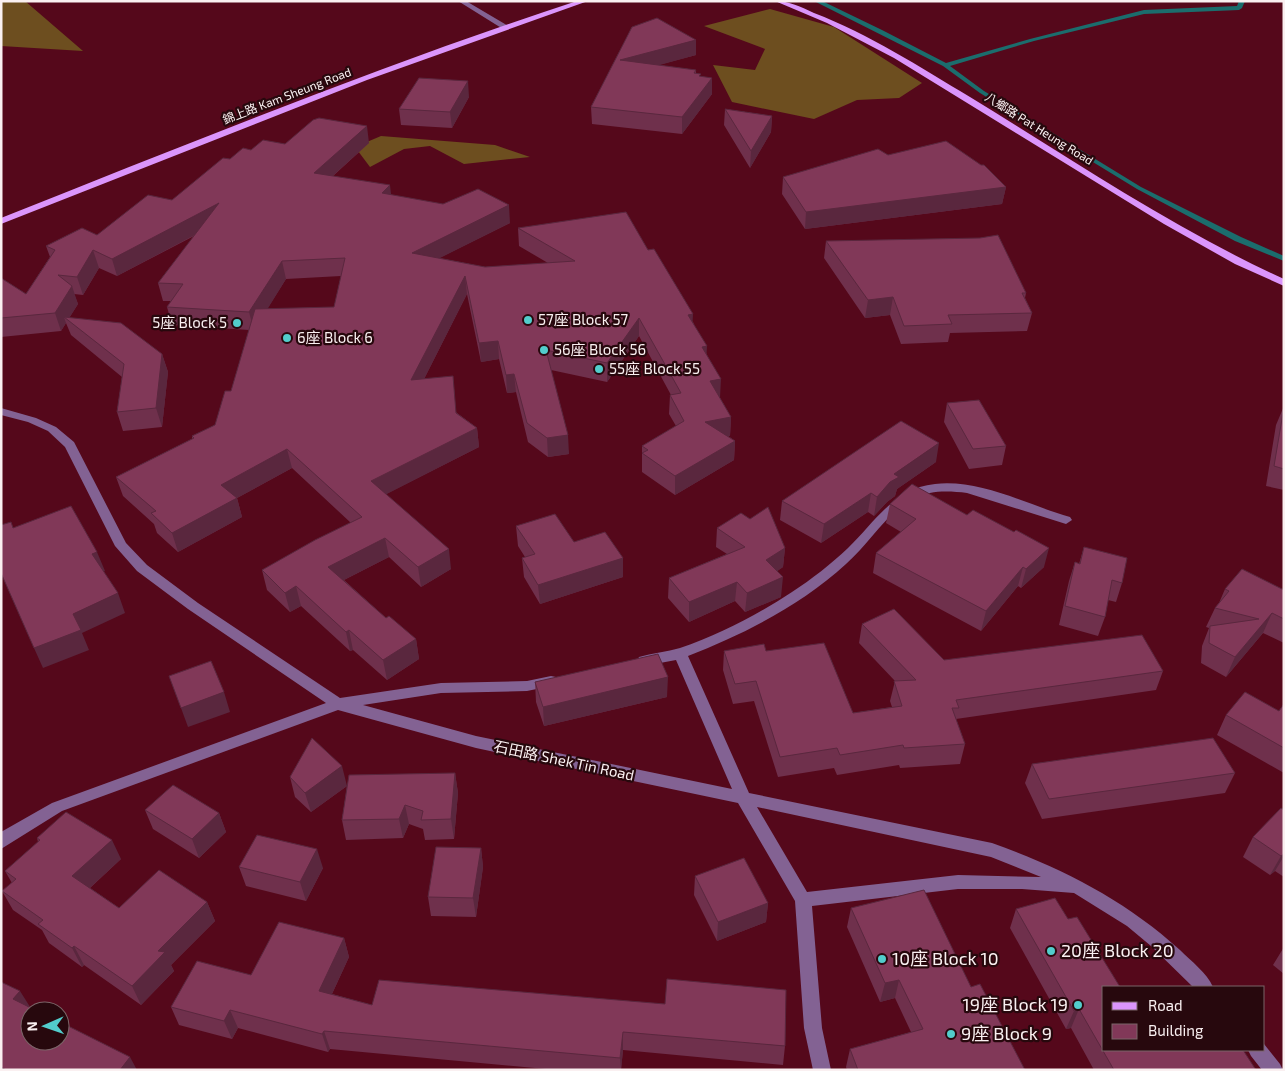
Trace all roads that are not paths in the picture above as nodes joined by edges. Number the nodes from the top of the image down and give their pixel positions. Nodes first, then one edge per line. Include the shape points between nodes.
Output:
1 (461, 1) edge
2 (585, 1) edge
3 (778, 1) edge
4 (506, 27) junction
5 (1, 221) edge
6 (1284, 283) edge
7 (1, 411) edge
8 (1066, 520) dead end
9 (680, 653) junction
10 (632, 663) edge
11 (565, 678) edge
12 (338, 704) junction
13 (744, 799) junction
14 (1, 842) edge
15 (1081, 886) junction
16 (803, 900) junction
17 (1203, 986) edge
18 (1258, 1051) edge
19 (822, 1070) edge
20 (1274, 1070) edge

1 - 4 street
2 - 4 main road, 錦上路 Kam Sheung Road
3 - 6 main road, 八鄉路 Pat Heung Road via 830,21 897,56 1167,222 1238,262
4 - 5 main road, 錦上路 Kam Sheung Road via 282,108
7 - 12 street, 石田路 Shek Tin Road via 32,420 52,430 70,445 121,546 142,568
8 - 9 street via 964,489 935,488 910,494 892,506 864,539 829,572 786,602 736,629
9 - 10 street
9 - 13 street
11 - 12 street via 527,686 441,688
12 - 13 street, 石田路 Shek Tin Road via 476,742
12 - 14 street via 57,807
13 - 15 street, 石田路 Shek Tin Road via 992,850
13 - 16 street
15 - 16 street via 958,882
15 - 17 street, 石田路 Shek Tin Road via 1134,921
16 - 19 street via 814,1028
18 - 20 street

